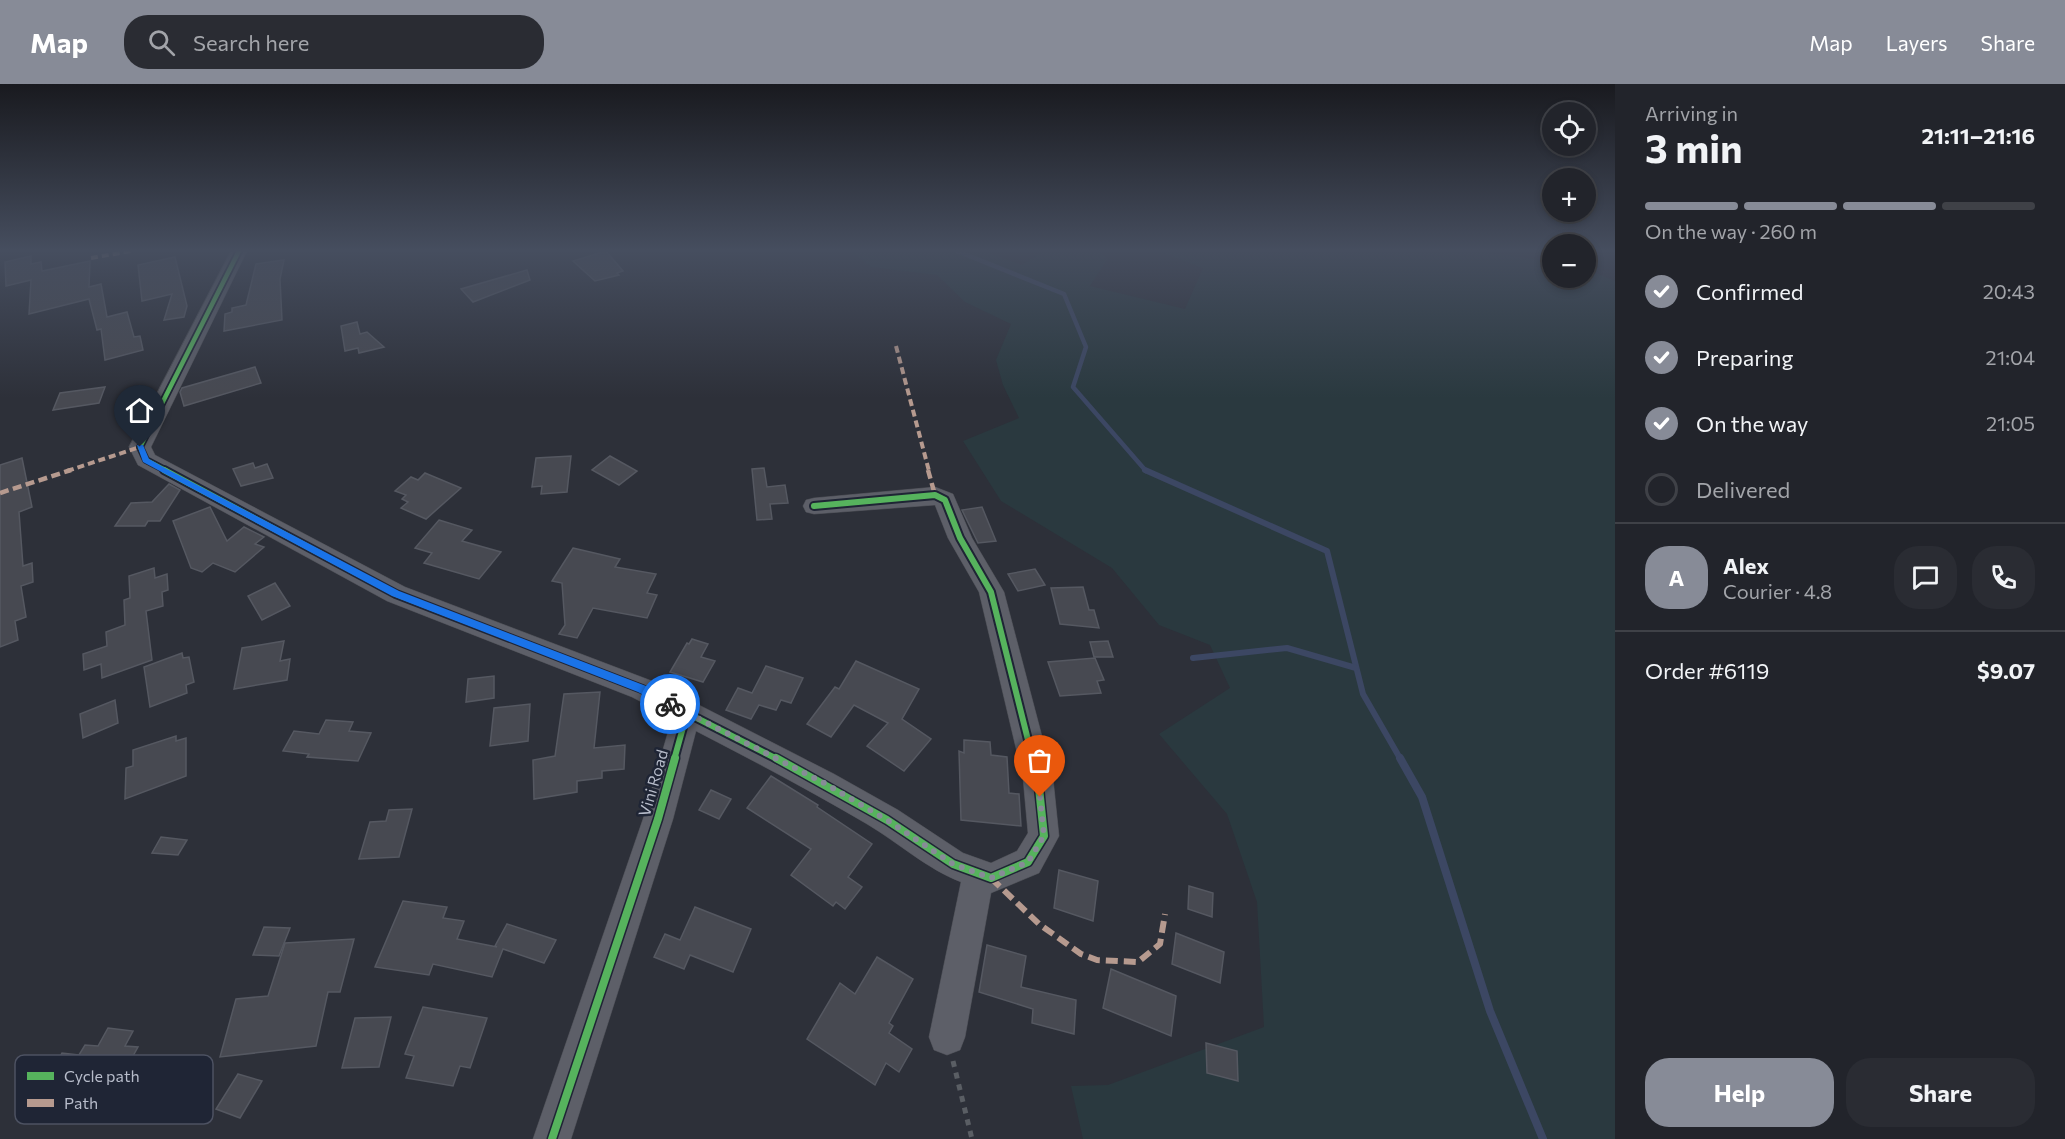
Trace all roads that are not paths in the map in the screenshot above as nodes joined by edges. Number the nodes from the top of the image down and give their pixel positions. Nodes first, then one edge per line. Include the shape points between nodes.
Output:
1 (214, 300) edge
2 (814, 506) dead end
3 (687, 713) junction
4 (979, 873) junction
5 (947, 1037) road end
6 (552, 1139) edge

1 - 3 street via 140,447 146,460 396,594 642,689
2 - 4 street via 935,495 945,500 960,538 991,592 1038,778 1044,836 1028,862 991,878
3 - 4 street via 824,783 953,864
3 - 6 street, Vini Road via 658,819
4 - 5 street

